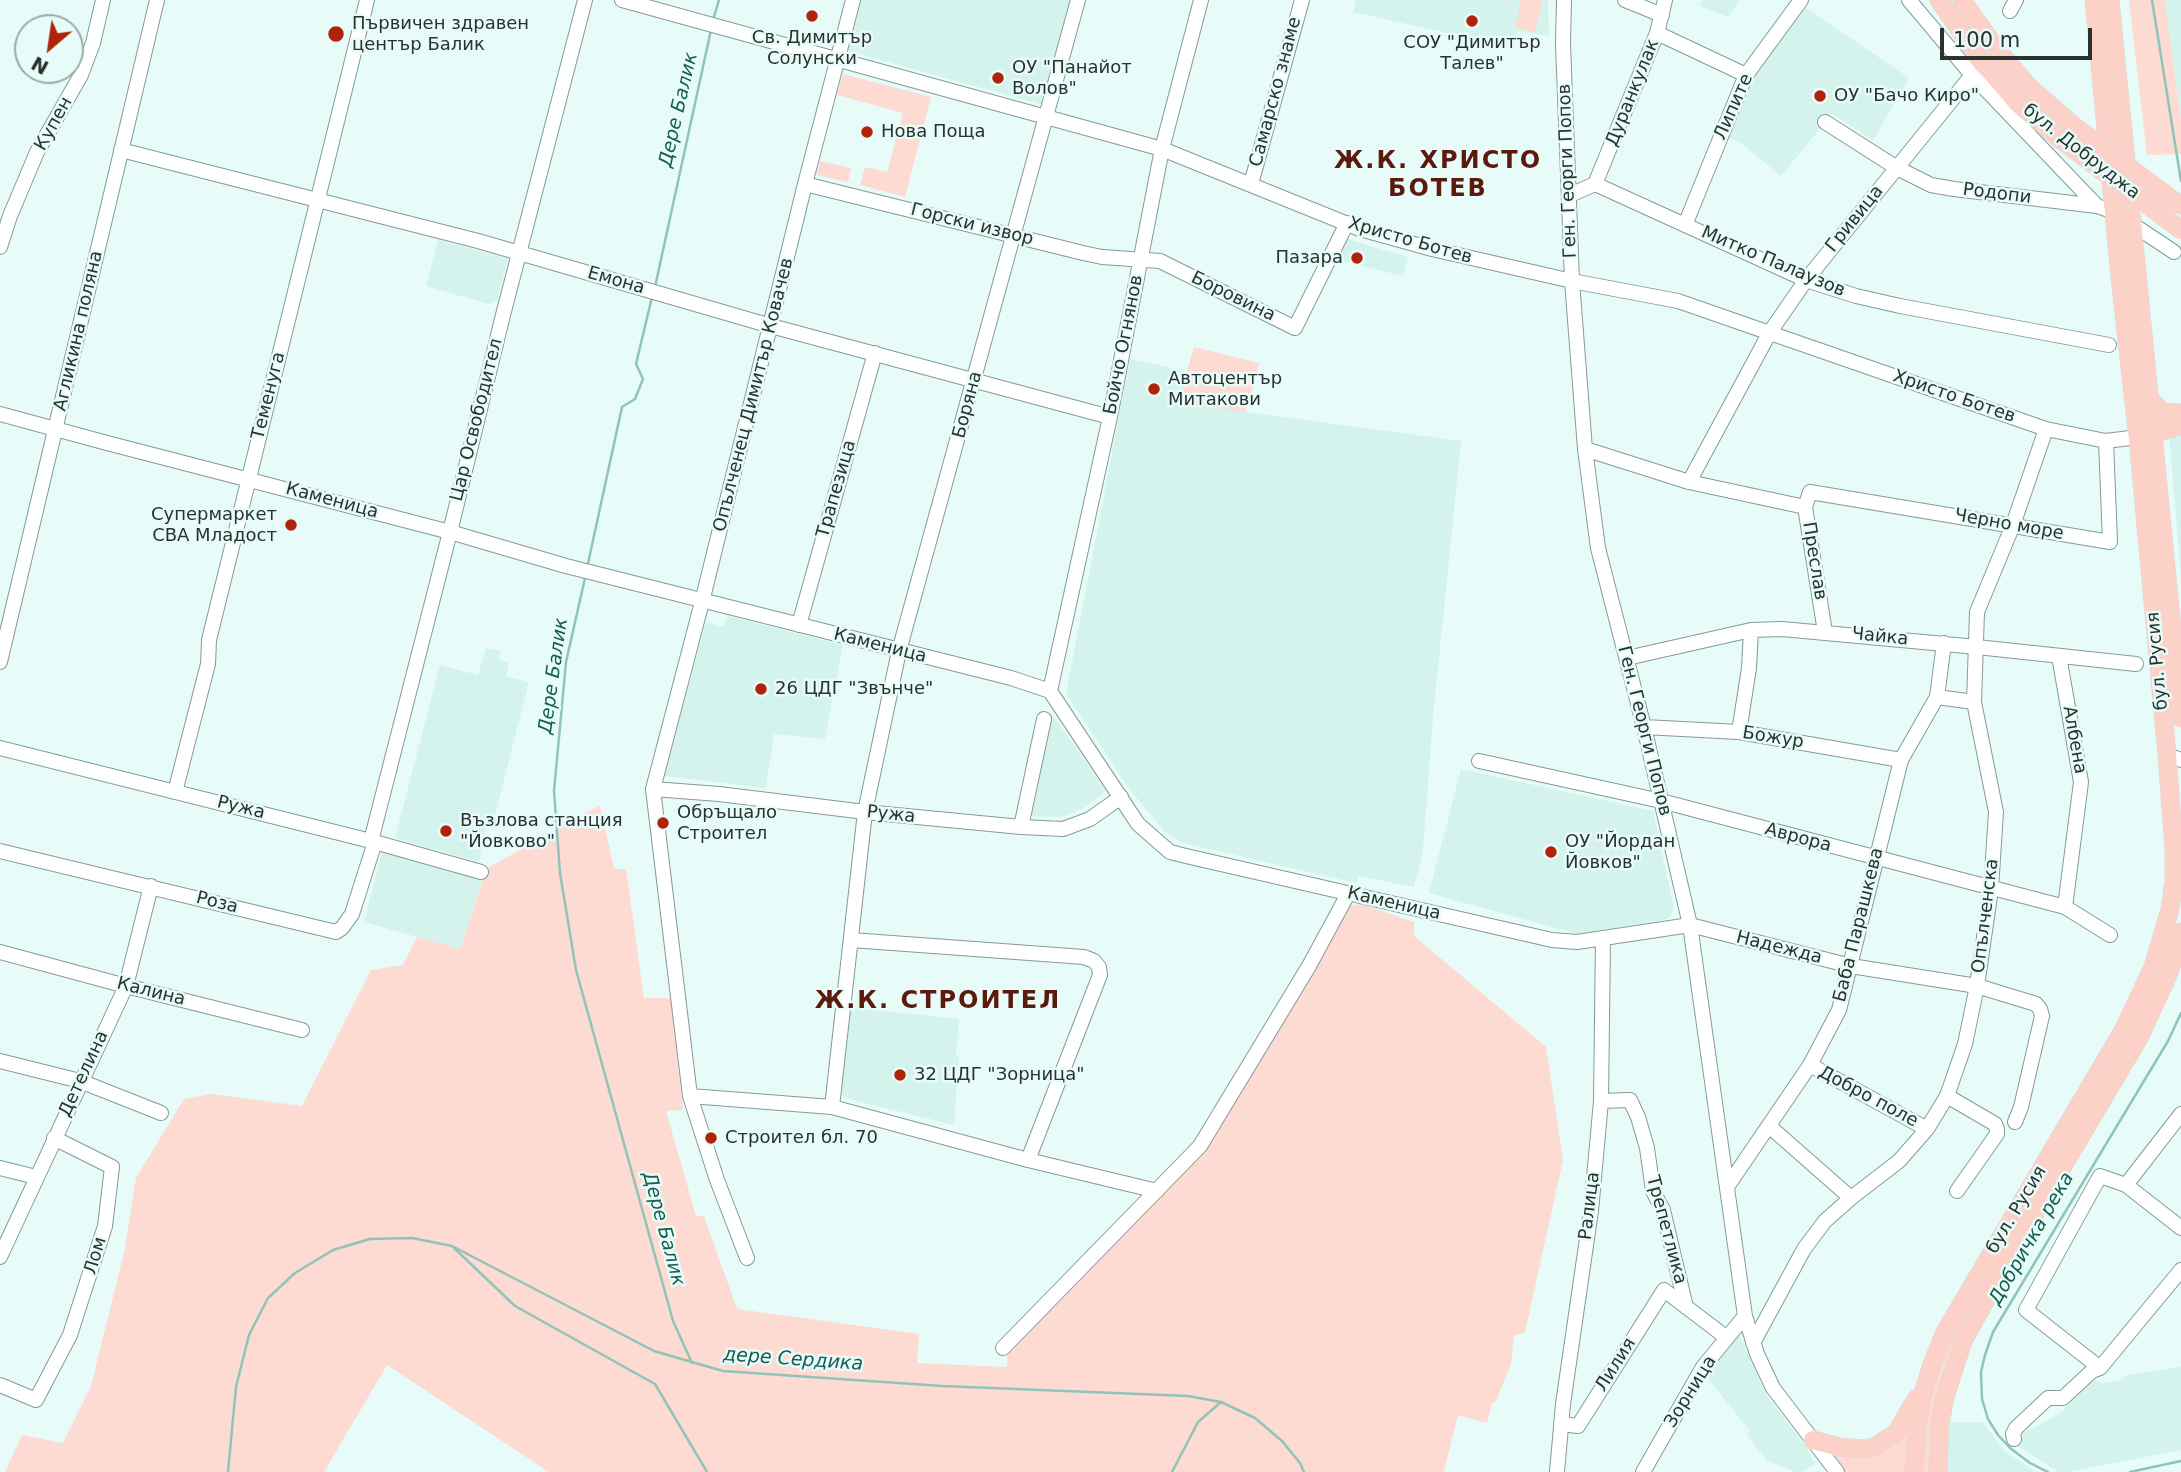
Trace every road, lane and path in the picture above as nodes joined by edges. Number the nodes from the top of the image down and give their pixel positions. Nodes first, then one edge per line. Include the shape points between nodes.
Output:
1 (103, 0) edge
2 (157, 0) edge
3 (368, 0) edge
4 (585, 0) edge
5 (622, 0) edge
6 (853, 0) edge
7 (1077, 0) edge
8 (1201, 0) edge
9 (1302, 0) edge
10 (1564, 0) edge
11 (1625, 0) edge
12 (1801, 0) edge
13 (1909, 0) edge
14 (1939, 0) edge
15 (1962, 0) edge
16 (2094, 0) edge
17 (2110, 0) edge
18 (1664, 7) edge
19 (1657, 33) junction
20 (838, 58) junction
21 (1746, 75) junction
22 (1972, 75) junction
23 (1047, 117) junction
24 (1825, 122) dead end
25 (121, 149) junction
26 (1162, 149) junction
27 (1897, 168) junction
28 (805, 184) junction
29 (1251, 184) junction
30 (1595, 184) junction
31 (1570, 195) junction
32 (319, 200) junction
33 (2181, 206) edge
34 (2105, 209) junction
35 (1346, 223) junction
36 (2132, 223) junction
37 (1685, 225) junction
38 (2181, 230) edge
39 (1015, 235) junction
40 (0, 247) edge
41 (2174, 252) dead end
42 (520, 253) junction
43 (1141, 259) junction
44 (1806, 280) junction
45 (1573, 281) junction
46 (771, 326) junction
47 (1769, 332) junction
48 (2109, 345) dead end
49 (875, 354) junction
50 (974, 380) junction
51 (2151, 401) junction
52 (2181, 413) edge
53 (0, 414) edge
54 (1110, 417) junction
55 (2181, 425) edge
56 (2046, 429) junction
57 (56, 430) junction
58 (2135, 434) junction
59 (1585, 449) junction
60 (248, 479) junction
61 (1689, 482) junction
62 (1810, 492) joint
63 (1805, 507) junction
64 (2013, 525) junction
65 (450, 532) junction
66 (702, 602) junction
67 (799, 625) junction
68 (1751, 630) junction
69 (1825, 632) junction
70 (1944, 643) junction
71 (1977, 647) junction
72 (900, 651) junction
73 (2059, 656) junction
74 (1626, 658) junction
75 (0, 662) edge
76 (2136, 664) dead end
77 (1051, 691) junction
78 (1937, 697) junction
79 (1974, 702) junction
80 (2181, 718) edge
81 (1044, 719) dead end
82 (1644, 727) junction
83 (1739, 732) junction
84 (0, 748) edge
85 (2174, 758) edge
86 (1901, 760) junction
87 (1479, 761) dead end
88 (653, 789) junction
89 (175, 792) junction
90 (1121, 797) junction
91 (1661, 801) junction
92 (865, 812) junction
93 (1021, 827) junction
94 (373, 841) junction
95 (0, 851) edge
96 (1875, 859) junction
97 (481, 872) dead end
98 (151, 886) junction
99 (1991, 889) junction
100 (1348, 894) junction
101 (2065, 907) junction
102 (1690, 925) junction
103 (2181, 932) edge
104 (2110, 935) dead end
105 (1603, 939) junction
106 (851, 940) junction
107 (0, 952) edge
108 (1851, 966) junction
109 (126, 986) junction
110 (1977, 986) junction
111 (302, 1030) dead end
112 (0, 1061) edge
113 (1810, 1065) junction
114 (80, 1082) junction
115 (690, 1096) junction
116 (1947, 1096) junction
117 (1601, 1101) junction
118 (832, 1107) junction
119 (161, 1113) dead end
120 (2181, 1114) edge
121 (2015, 1122) dead end
122 (1769, 1126) junction
123 (1927, 1129) junction
124 (54, 1138) junction
125 (1028, 1160) junction
126 (0, 1168) edge
127 (36, 1177) junction
128 (2126, 1185) junction
129 (1727, 1187) junction
130 (1157, 1191) junction
131 (1957, 1191) dead end
132 (1851, 1198) junction
133 (2181, 1228) edge
134 (0, 1257) edge
135 (747, 1258) dead end
136 (2181, 1270) edge
137 (1664, 1290) joint
138 (1686, 1307) junction
139 (1745, 1316) junction
140 (1727, 1338) junction
141 (1753, 1343) junction
142 (1003, 1348) dead end
143 (1932, 1364) junction
144 (2100, 1368) junction
145 (0, 1385) edge
146 (1561, 1424) junction
147 (1813, 1440) junction
148 (2014, 1440) dead end
149 (1557, 1472) edge
150 (1643, 1472) edge
151 (1835, 1472) edge
152 (1914, 1472) edge
153 (1938, 1472) edge

1 - 40 street, Купен via 85,67 37,152
2 - 25 street, Агликина поляна
3 - 32 street, Теменуга
4 - 42 street, Цар Освободител
5 - 20 street, Христо Ботев
6 - 20 street, Опълченец Димитър Ковачев
7 - 23 street, Боряна
8 - 26 street, Бойчо Огнянов
9 - 29 street, Самарско знаме
10 - 31 street, Ген. Георги Попов
11 - 18 street
12 - 21 street, Липите
13 - 22 street
14 - 38 main road, бул. Добруджа, bridge via 2015,100
15 - 33 main road, бул. Добруджа, bridge via 2029,87
16 - 34 main road, бул. Русия
17 - 36 main road, бул. Русия
18 - 19 street, Дуранкулак
19 - 21 street
19 - 30 street, Дуранкулак
20 - 23 street, Христо Ботев
20 - 28 street, Опълченец Димитър Ковачев
21 - 37 street, Липите
22 - 27 street, Гривица
22 - 34 street
23 - 26 street, Христо Ботев
23 - 39 street, Боряна
24 - 27 street, Родопи
25 - 32 street, Емона
25 - 57 street, Агликина поляна
26 - 29 street, Христо Ботев
26 - 43 street, Бойчо Огнянов
27 - 34 street, Родопи via 1931,185
27 - 44 street, Гривица
28 - 39 street, Горски извор
28 - 46 street, Опълченец Димитър Ковачев
29 - 35 street, Христо Ботев
30 - 31 street
30 - 37 street, Митко Палаузов
31 - 45 street, Ген. Георги Попов
32 - 42 street, Емона
32 - 60 street, Теменуга
34 - 36 street, Родопи
34 - 58 main road, бул. Русия
35 - 43 street, Боровина via 1295,328 1160,261
35 - 45 street, Христо Ботев via 1444,253
36 - 41 street, Родопи
36 - 51 main road, бул. Русия
37 - 44 street, Митко Палаузов
39 - 43 street, Горски извор via 1102,257
39 - 50 street, Боряна
42 - 46 street, Емона
42 - 65 street, Цар Освободител
43 - 54 street, Бойчо Огнянов
44 - 47 street, Гривица
44 - 48 street, Митко Палаузов via 1900,306
45 - 47 street, Христо Ботев via 1678,301
45 - 59 street, Ген. Георги Попов
46 - 49 street, Емона
46 - 66 street, Опълченец Димитър Ковачев
47 - 56 street, Христо Ботев
47 - 61 street, Гривица
49 - 50 street, Емона
49 - 67 street, Трапезица
50 - 54 street, Емона
50 - 72 street, Боряна
51 - 52 main road via 2162,412
51 - 58 main road, бул. Русия
52 - 58 main road
53 - 57 street, Каменица
54 - 77 street, Бойчо Огнянов
55 - 58 main road
56 - 58 street, Христо Ботев via 2092,440
56 - 64 street, Опълченска
57 - 60 street, Каменица
57 - 75 street, Агликина поляна
58 - 64 street, Черно море via 2110,542
58 - 80 main road, бул. Русия
58 - 85 main road, бул. Русия
59 - 61 street
59 - 74 street, Ген. Георги Попов via 1598,548
60 - 65 street, Каменица
60 - 89 street, Теменуга
61 - 63 street
62 - 63 street, Преслав
62 - 64 street, Черно море
63 - 69 street, Преслав
64 - 71 street, Опълченска via 1978,612
65 - 66 street, Каменица
65 - 94 street, Цар Освободител
66 - 67 street, Каменица
66 - 88 street, Опълченец Димитър Ковачев
67 - 72 street, Каменица
68 - 69 street, Чайка
68 - 74 street, Чайка
68 - 83 street
69 - 70 street, Чайка
70 - 71 street, Чайка
70 - 78 street, Баба Парашкева
71 - 73 street, Чайка
71 - 79 street, Опълченска
72 - 77 street, Каменица
72 - 92 street, Боряна
73 - 76 street, Чайка
73 - 101 street, Албена via 2081,782
74 - 82 street, Ген. Георги Попов
77 - 90 street, Каменица
78 - 79 street
78 - 86 street, Баба Парашкева
79 - 99 street, Опълченска via 1996,812
81 - 93 street
82 - 83 street, Божур
82 - 91 street, Ген. Георги Попов
83 - 86 street, Божур
84 - 89 street, Ружа
85 - 143 main road, бул. Русия via 2174,881 2153,967 2124,1029 1963,1299
86 - 96 street, Баба Парашкева
87 - 91 street, Аврора
88 - 92 street, Ружа
88 - 115 street
89 - 94 street, Ружа
90 - 93 street, Ружа via 1077,825
90 - 100 street, Каменица via 1138,824 1170,852
91 - 96 street, Аврора
91 - 102 street, Ген. Георги Попов
92 - 93 street, Ружа
92 - 106 street, Боряна
94 - 97 street, Ружа
94 - 98 street, Роза via 352,914 336,932
95 - 98 street, Роза
96 - 99 street, Аврора
96 - 108 street, Баба Парашкева
98 - 109 street, Детелина
99 - 101 street, Аврора
99 - 110 street, Опълченска
100 - 105 street, Каменица via 1552,940
100 - 130 street via 1200,1146
101 - 104 street, Аврора
102 - 105 street, Каменица
102 - 108 street, Надежда
102 - 129 street, Ген. Георги Попов
103 - 153 main road, бул. Русия via 2169,973 2139,1038 1963,1341 1945,1396
105 - 117 street, Ралица
106 - 118 street, Боряна
106 - 125 street via 1084,957 1099,967 1100,975
107 - 109 street, Калина
108 - 110 street, Надежда
108 - 113 street, Баба Парашкева via 1839,1010
109 - 111 street, Калина
109 - 114 street, Детелина
110 - 116 street, Опълченска via 1965,1044
110 - 121 street, Надежда via 2036,1004 2042,1016
112 - 114 street
113 - 122 street, Баба Парашкева
113 - 123 street, Добро поле
114 - 119 street
114 - 124 street, Детелина
115 - 118 street
115 - 135 street
116 - 123 street, Опълченска
116 - 131 street via 1997,1129
117 - 138 street, Трепетлика via 1630,1100 1638,1117 1653,1191 1663,1210
117 - 146 street, Ралица via 1591,1211
118 - 125 street
120 - 128 street
122 - 129 street, Баба Парашкева
122 - 132 street
123 - 132 street, Опълченска via 1899,1161
124 - 127 street, Детелина
124 - 145 street, Лом via 111,1167 105,1226 70,1335 36,1399
125 - 130 street
126 - 127 street
127 - 134 street, Детелина
128 - 133 street
128 - 144 street via 2100,1176 2026,1310
129 - 139 street, Ген. Георги Попов
130 - 142 street
132 - 141 street, Опълченска via 1825,1221 1804,1249
136 - 144 street
137 - 138 street, Трепетлика
137 - 146 street, Лилия via 1578,1426
138 - 140 street, Трепетлика
139 - 140 street, Зорница
139 - 141 street, Ген. Георги Попов
140 - 150 street, Зорница via 1703,1367
141 - 147 street, Ген. Георги Попов via 1773,1388
143 - 147 main road via 1909,1412 1885,1441 1863,1449
143 - 152 main road, бул. Русия via 1917,1424
144 - 148 street via 2063,1398 2048,1398 2016,1427
146 - 149 street, Ралица
147 - 151 street, Ген. Георги Попов

